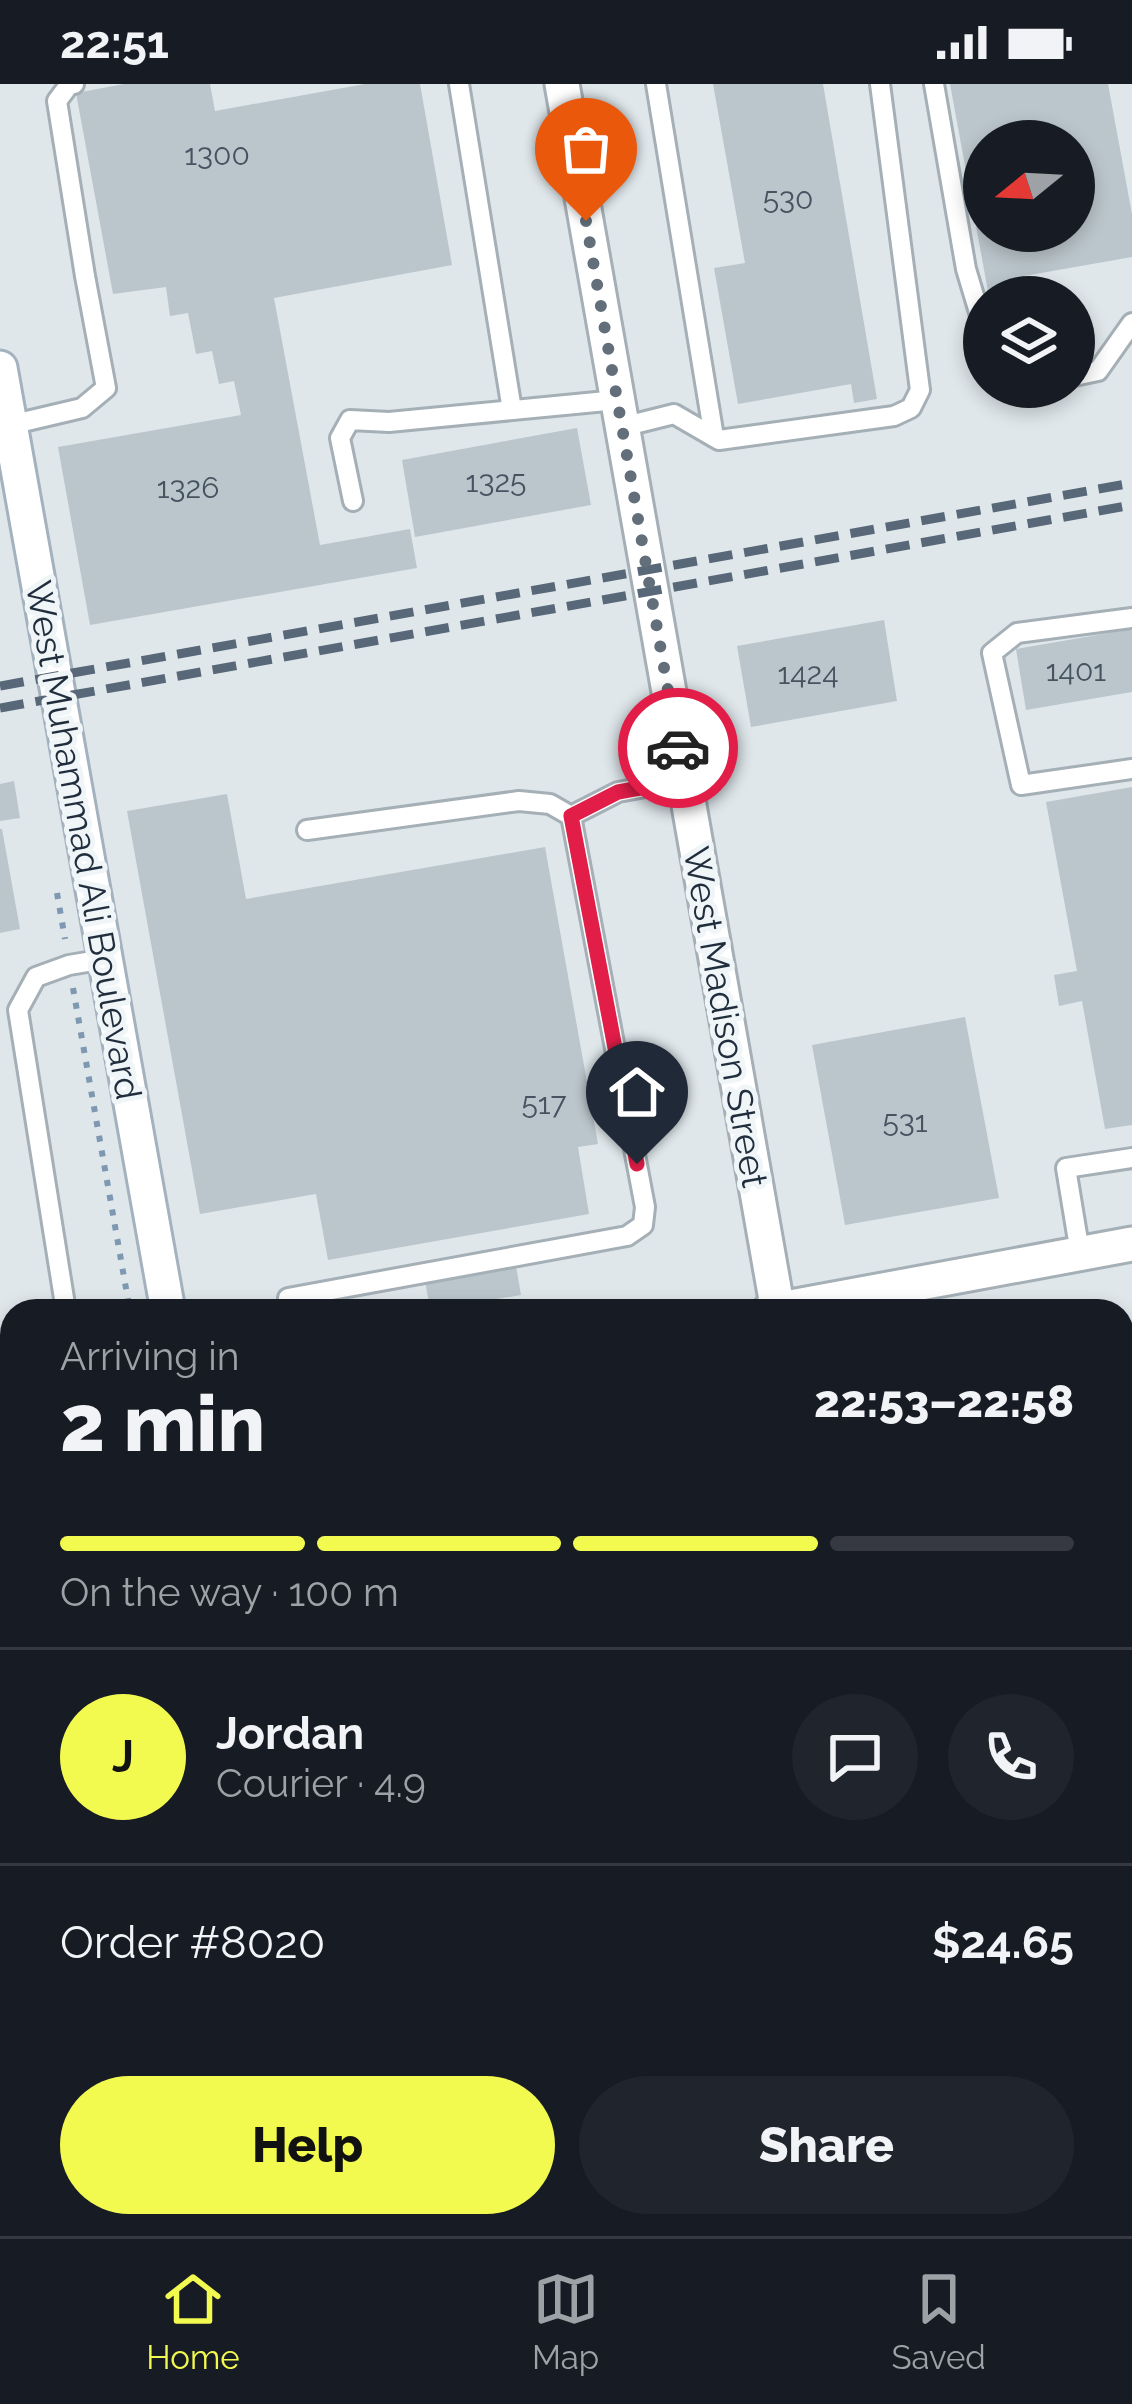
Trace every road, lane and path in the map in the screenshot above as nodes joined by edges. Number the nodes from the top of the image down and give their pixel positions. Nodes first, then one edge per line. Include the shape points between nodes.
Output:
1 (74, 84) edge
2 (459, 84) edge
3 (656, 84) edge
4 (880, 84) edge
5 (934, 84) edge
6 (567, 85) edge
7 (968, 276) edge
8 (1132, 323) edge
9 (0, 368) edge
10 (1095, 372) edge
11 (512, 410) junction
12 (620, 413) junction
13 (10, 425) junction
14 (714, 437) junction
15 (353, 501) dead end
16 (1132, 618) edge
17 (1132, 769) edge
18 (684, 780) junction
19 (571, 816) junction
20 (307, 830) dead end
21 (105, 958) junction
22 (1132, 1158) edge
23 (1132, 1244) edge
24 (1080, 1253) junction
25 (64, 1299) edge
26 (166, 1299) edge
27 (288, 1299) edge
28 (773, 1299) edge
29 (834, 1299) edge

1 - 13 lane via 57,101 106,388 82,407
2 - 11 lane
3 - 14 lane
4 - 14 lane via 920,390 894,416
5 - 7 lane
6 - 12 street, West Madison Street
8 - 10 lane
9 - 13 street, West Muhammad Ali Boulevard
11 - 12 lane
11 - 15 lane via 350,420 340,438
12 - 14 lane via 674,414
12 - 18 street, West Madison Street
13 - 21 street, West Muhammad Ali Boulevard
16 - 17 lane via 1017,633 992,653 1021,785
18 - 19 lane via 618,792
18 - 28 street, West Madison Street
19 - 20 lane via 550,804 519,802
19 - 27 lane via 643,1225 627,1236
21 - 25 lane via 37,976 18,1010
21 - 26 street, West Muhammad Ali Boulevard
22 - 24 lane via 1066,1168
23 - 24 street
24 - 29 street

